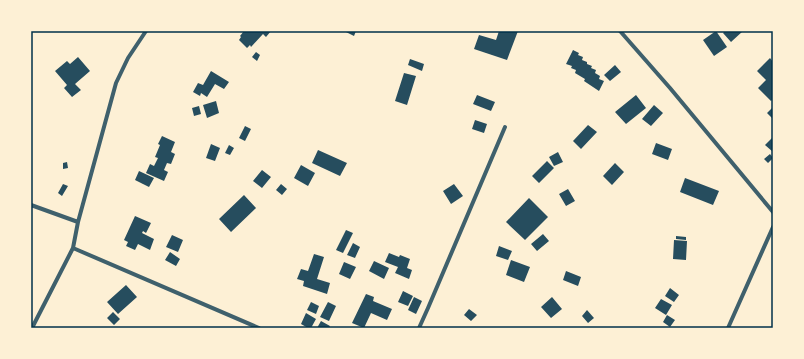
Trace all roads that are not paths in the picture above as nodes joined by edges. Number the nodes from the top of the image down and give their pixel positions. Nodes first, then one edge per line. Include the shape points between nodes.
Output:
1 (146, 31) edge
2 (620, 31) edge
3 (505, 127) dead end
4 (31, 205) edge
5 (773, 212) edge
6 (78, 222) junction
7 (773, 227) edge
8 (73, 248) junction
9 (32, 328) edge
10 (259, 328) edge
11 (419, 328) edge
12 (728, 328) edge

1 - 6 street via 128,58 116,83
2 - 5 street
3 - 11 street
4 - 6 street
6 - 8 street
7 - 12 street
8 - 9 street
8 - 10 street

